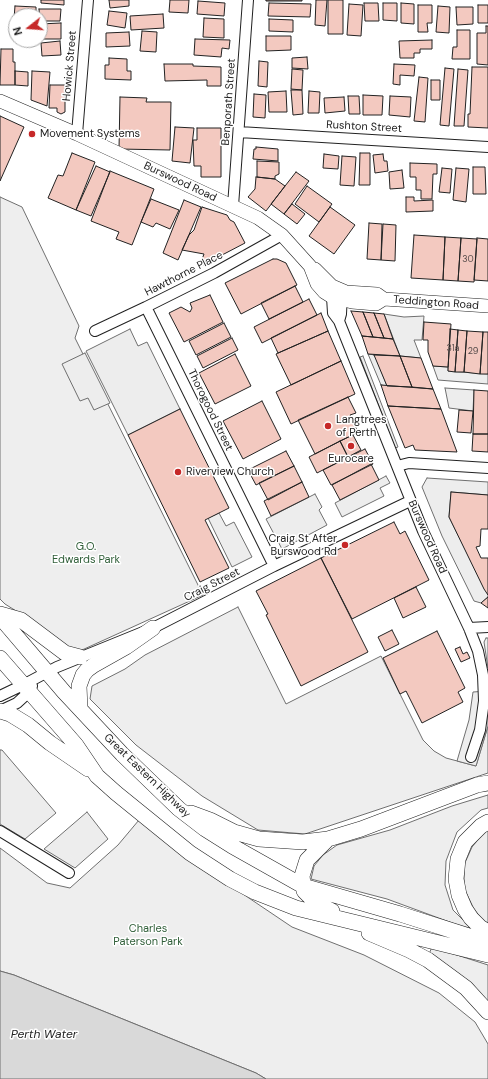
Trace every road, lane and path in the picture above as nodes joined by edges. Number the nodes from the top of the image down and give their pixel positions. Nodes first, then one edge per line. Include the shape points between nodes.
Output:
1 (88, 0) edge
2 (248, 0) edge
3 (0, 101) edge
4 (239, 132) junction
5 (77, 134) junction
6 (488, 147) edge
7 (233, 206) junction
8 (282, 235) junction
9 (338, 294) junction
10 (488, 306) edge
11 (146, 307) junction
12 (95, 331) dead end
13 (397, 466) junction
14 (488, 468) edge
15 (410, 501) junction
16 (274, 566) junction
17 (0, 614) edge
18 (0, 617) edge
19 (488, 627) edge
20 (153, 628) junction
21 (469, 628) junction
22 (80, 657) junction
23 (0, 658) edge
24 (34, 679) junction
25 (0, 696) edge
26 (80, 709) junction
27 (0, 711) edge
28 (471, 757) dead end
29 (97, 776) junction
30 (488, 783) edge
31 (179, 809) junction
32 (488, 822) edge
33 (0, 831) edge
34 (328, 839) junction
35 (69, 873) dead end
36 (303, 886) junction
37 (296, 908) junction
38 (348, 920) junction
39 (488, 932) edge
40 (488, 942) edge
41 (488, 955) edge
42 (488, 1012) edge

1 - 5 street, Howick Street
2 - 4 street, Benporath Street
3 - 5 main road, Burswood Road
4 - 6 street, Rushton Street
4 - 7 street, Benporath Street
5 - 7 main road, Burswood Road
7 - 8 main road, Burswood Road via 258,218
8 - 9 main road, Burswood Road
8 - 11 street, Hawthorne Place
9 - 10 main road, Teddington Road via 376,304 384,299
9 - 13 street, Burswood Road via 342,314 339,321
11 - 12 street, Hawthorne Place
11 - 16 street, Thorogood Street
13 - 14 street via 409,462
13 - 15 street, Burswood Road
15 - 16 street, Craig Street
15 - 21 street, Burswood Road
16 - 20 street, Craig Street
17 - 22 highway via 21,620 65,653
18 - 24 highway, Great Eastern Highway
19 - 21 street
20 - 22 street, Craig Street
20 - 26 highway via 94,665 83,675 79,686
21 - 28 street, Burswood Road via 482,664 484,701 480,730
22 - 24 street, Craig Street
23 - 24 highway, Great Eastern Highway
24 - 25 street
24 - 26 highway, Great Eastern Highway via 64,692
24 - 27 street via 16,703
24 - 29 highway, Great Eastern Highway
26 - 31 highway, Great Eastern Highway
27 - 29 highway via 28,725
29 - 37 highway, Great Eastern Highway via 209,866 255,892
30 - 34 highway
31 - 34 highway via 234,832 259,839 303,842
31 - 36 highway, Great Eastern Highway via 232,846
32 - 39 highway via 465,842 458,859 456,879 459,895 471,918
33 - 35 street
34 - 36 highway via 307,860 302,876
36 - 38 highway via 304,891 316,903
36 - 40 highway, Great Eastern Highway
37 - 38 highway, Great Eastern Highway
37 - 42 highway via 387,940 428,960 466,988
38 - 41 highway, Great Eastern Highway

